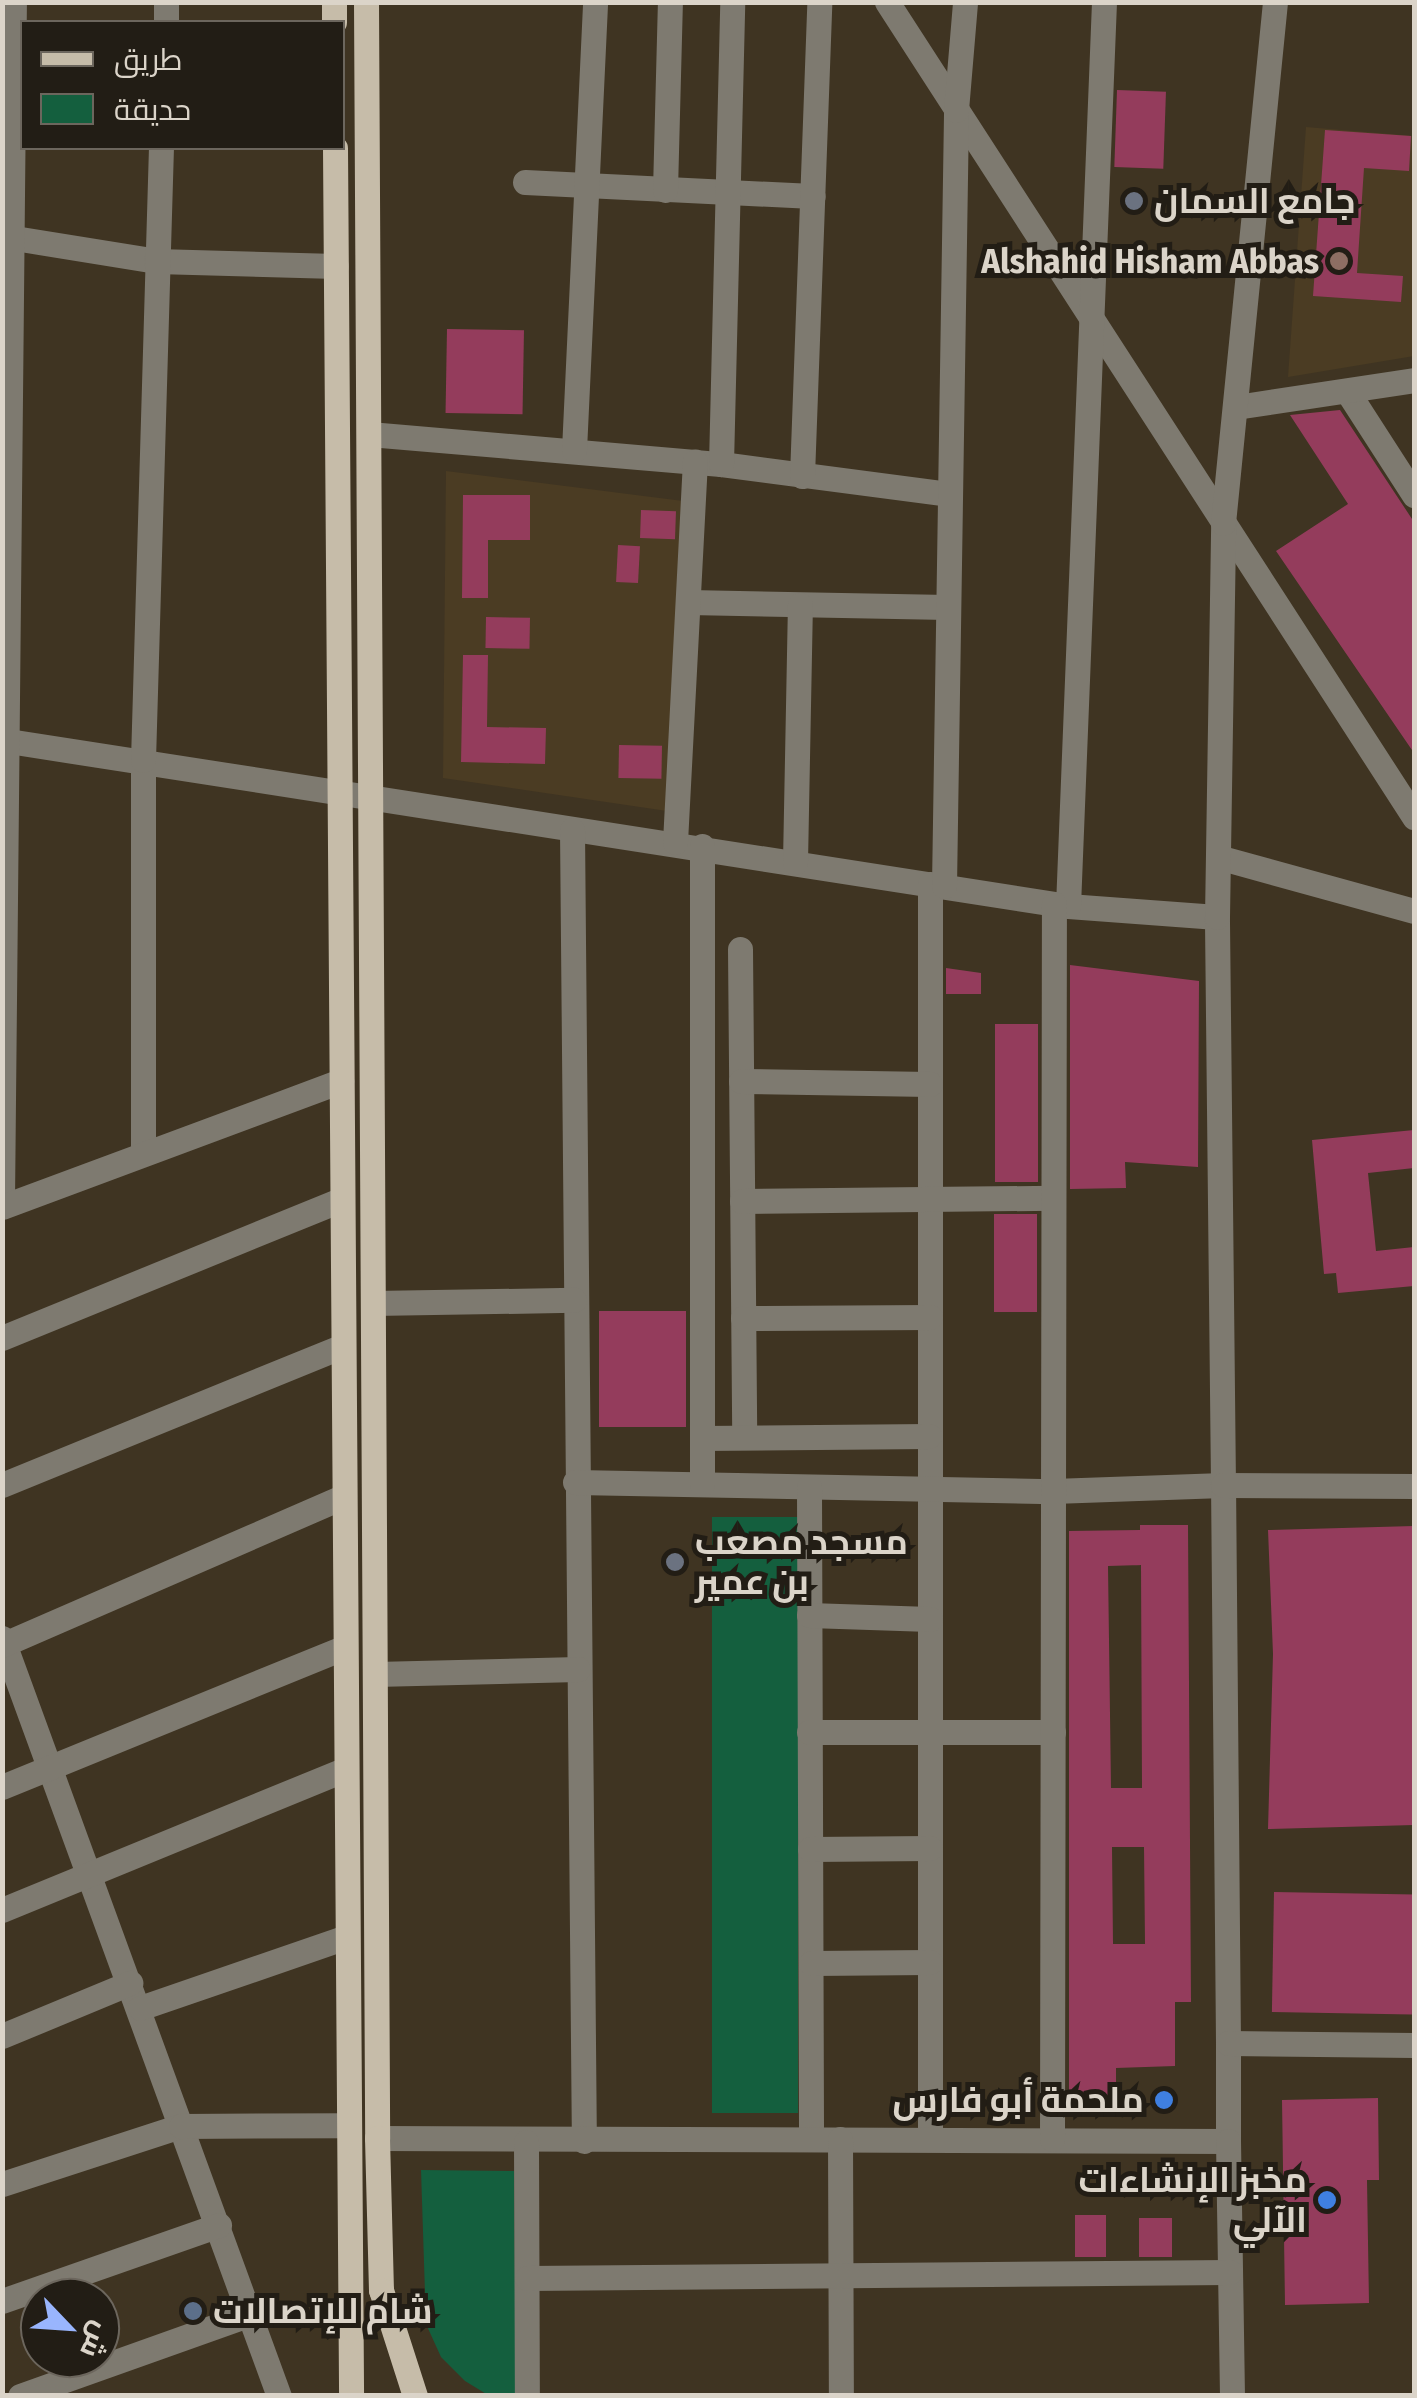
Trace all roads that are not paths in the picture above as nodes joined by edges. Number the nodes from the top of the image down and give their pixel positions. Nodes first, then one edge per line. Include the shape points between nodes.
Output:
1 (14, 2) edge
2 (366, 2) edge
3 (595, 2) edge
4 (670, 2) edge
5 (732, 2) edge
6 (819, 2) edge
7 (887, 2) edge
8 (964, 2) edge
9 (1104, 2) edge
10 (1275, 2) edge
11 (956, 110) junction
12 (161, 150) edge
13 (335, 150) edge
14 (525, 182) dead end
15 (586, 187) junction
16 (664, 190) junction
17 (727, 193) junction
18 (813, 196) junction
19 (8, 236) edge
20 (156, 261) junction
21 (336, 266) junction
22 (1092, 317) junction
23 (1414, 380) edge
24 (1347, 391) junction
25 (1236, 407) junction
26 (368, 434) junction
27 (574, 450) junction
28 (708, 463) junction
29 (802, 476) junction
30 (950, 494) junction
31 (1414, 495) edge
32 (1223, 523) junction
33 (688, 602) junction
34 (800, 606) junction
35 (948, 607) junction
36 (5, 740) edge
37 (143, 760) junction
38 (339, 790) junction
39 (371, 802) junction
40 (1414, 816) edge
41 (572, 830) junction
42 (675, 842) junction
43 (702, 846) junction
44 (1218, 856) junction
45 (794, 862) junction
46 (937, 885) junction
47 (1061, 905) junction
48 (1414, 911) edge
49 (1217, 918) junction
50 (740, 949) dead end
51 (742, 1080) junction
52 (341, 1081) junction
53 (930, 1084) junction
54 (143, 1151) junction
55 (930, 1197) junction
56 (1054, 1198) junction
57 (342, 1200) junction
58 (742, 1202) junction
59 (2, 1204) edge
60 (574, 1300) junction
61 (373, 1302) junction
62 (930, 1317) junction
63 (744, 1318) junction
64 (2, 1338) edge
65 (343, 1346) junction
66 (930, 1436) junction
67 (702, 1438) junction
68 (744, 1438) junction
69 (575, 1482) junction
70 (702, 1484) junction
71 (1223, 1485) junction
72 (2, 1486) edge
73 (809, 1486) junction
74 (1414, 1486) edge
75 (930, 1487) junction
76 (1052, 1491) junction
77 (344, 1496) junction
78 (809, 1616) junction
79 (930, 1619) junction
80 (4, 1642) edge
81 (345, 1647) junction
82 (578, 1670) junction
83 (375, 1674) junction
84 (810, 1732) junction
85 (1052, 1732) junction
86 (930, 1733) junction
87 (54, 1766) junction
88 (345, 1769) junction
89 (2, 1787) edge
90 (930, 1848) junction
91 (810, 1849) junction
92 (89, 1874) junction
93 (2, 1910) edge
94 (346, 1937) junction
95 (930, 1962) junction
96 (811, 1964) junction
97 (130, 1984) junction
98 (140, 2008) junction
99 (2, 2036) edge
100 (1228, 2043) junction
101 (1414, 2045) edge
102 (348, 2125) junction
103 (181, 2126) junction
104 (930, 2137) junction
105 (378, 2138) junction
106 (1052, 2138) junction
107 (812, 2139) junction
108 (840, 2139) junction
109 (1228, 2140) junction
110 (584, 2141) junction
111 (526, 2142) junction
112 (2, 2184) edge
113 (219, 2225) junction
114 (1230, 2272) junction
115 (526, 2278) junction
116 (841, 2278) junction
117 (2, 2301) edge
118 (250, 2314) junction
119 (20, 2396) edge
120 (280, 2396) edge
121 (351, 2396) edge
122 (415, 2396) edge
123 (527, 2396) edge
124 (841, 2396) edge
125 (1232, 2396) edge

1 - 19 street
2 - 26 main road
3 - 15 street
4 - 16 street
5 - 17 street
6 - 18 street
7 - 11 street
8 - 11 street
9 - 22 street
10 - 25 street
11 - 22 street
11 - 30 street
12 - 20 street
13 - 21 main road
14 - 15 street
15 - 16 street
15 - 27 street
16 - 17 street
17 - 18 street
17 - 28 street
18 - 29 street
19 - 20 street
19 - 36 street
20 - 21 street
20 - 37 street
21 - 38 main road
22 - 32 street
22 - 47 street
23 - 24 street
24 - 25 street
24 - 31 street
25 - 32 street
26 - 27 street
26 - 39 main road
27 - 28 street
28 - 29 street
28 - 33 street
29 - 30 street
30 - 35 street
32 - 40 street
32 - 44 street
33 - 34 street
33 - 42 street
34 - 35 street
34 - 45 street
35 - 46 street
36 - 37 street
36 - 59 street
37 - 38 street
37 - 54 street
38 - 39 street
38 - 52 main road
39 - 41 street
39 - 61 main road
41 - 42 street
41 - 60 street
42 - 43 street
43 - 45 street
43 - 67 street
44 - 48 street
44 - 49 street
45 - 46 street
46 - 47 street
46 - 53 street
47 - 49 street
47 - 56 street
49 - 71 street
50 - 51 street
51 - 53 street
51 - 58 street
52 - 54 street
52 - 57 main road
53 - 55 street
54 - 59 street
55 - 56 street
55 - 58 street
55 - 62 street
56 - 76 street
57 - 64 street
57 - 65 main road
58 - 63 street
60 - 61 street
60 - 69 street
61 - 83 main road
62 - 63 street
62 - 66 street
63 - 68 street
65 - 72 street
65 - 77 main road
66 - 68 street
66 - 75 street
67 - 68 street
67 - 70 street
69 - 70 street
69 - 82 street
70 - 73 street
71 - 74 street
71 - 76 street
71 - 100 street
73 - 75 street
73 - 78 street
75 - 76 street
75 - 79 street
76 - 85 street
77 - 80 street
77 - 81 main road
78 - 79 street
78 - 84 street
79 - 86 street
80 - 87 street
81 - 87 street
81 - 88 main road
82 - 83 street
82 - 110 street
83 - 105 main road
84 - 86 street
84 - 91 street
85 - 86 street
85 - 106 street
86 - 90 street
87 - 89 street
87 - 92 street
88 - 92 street
88 - 94 main road
90 - 91 street
90 - 95 street
91 - 96 street
92 - 93 street
92 - 97 street
94 - 98 street
94 - 102 main road
95 - 96 street
95 - 104 street
96 - 107 street
97 - 98 street
97 - 99 street
98 - 103 street
100 - 101 street
100 - 109 street
102 - 103 street
102 - 121 main road
103 - 112 street
103 - 113 street
104 - 106 street
104 - 108 street
105 - 111 street
105 - 122 main road via 381,2290
106 - 109 street
107 - 108 street
107 - 110 street
108 - 116 street
109 - 114 street
110 - 111 street
111 - 115 street
113 - 117 street
113 - 118 street
114 - 116 street
114 - 125 street
115 - 116 street
115 - 123 street
116 - 124 street
118 - 119 street
118 - 120 street

